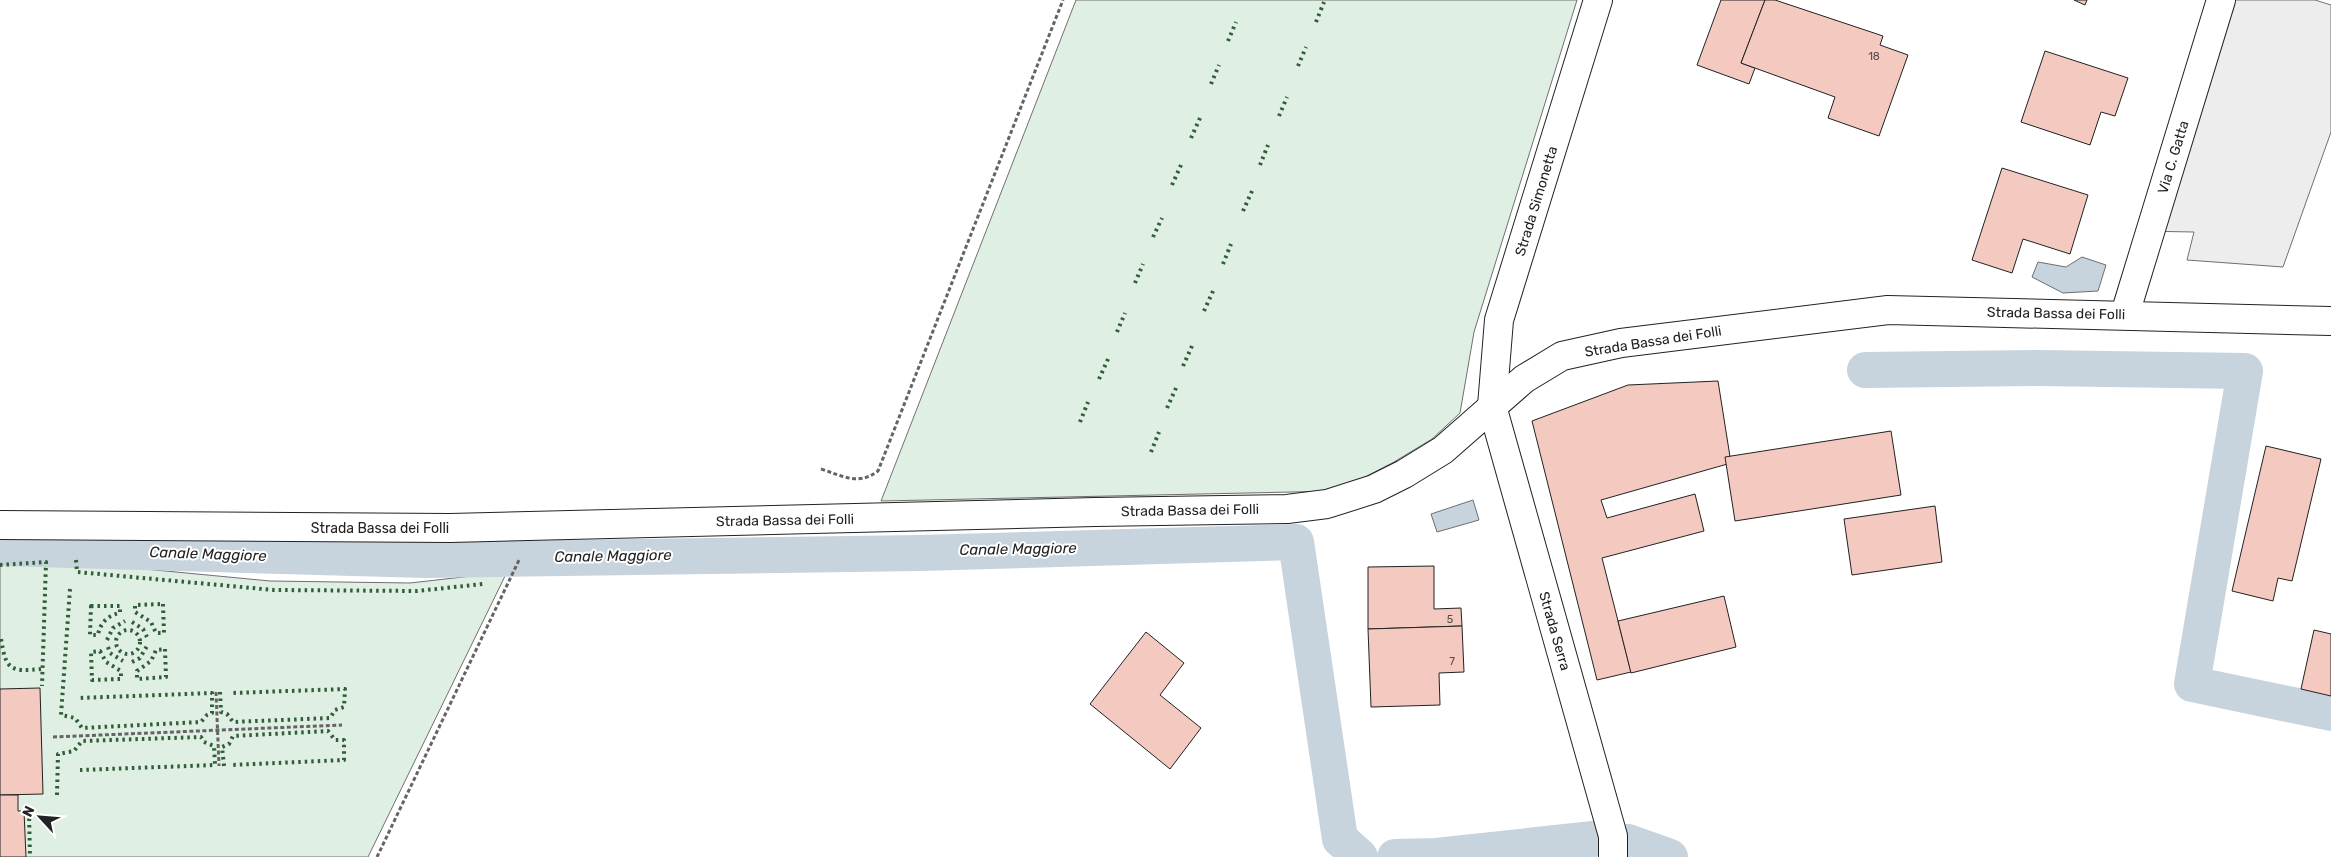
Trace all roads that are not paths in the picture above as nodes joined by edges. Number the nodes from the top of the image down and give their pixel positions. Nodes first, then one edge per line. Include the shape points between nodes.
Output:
1 (1598, 0) edge
2 (2221, 0) edge
3 (2125, 314) junction
4 (2331, 321) edge
5 (1492, 406) junction
6 (0, 525) edge
7 (1612, 857) edge

1 - 5 street, Strada Simonetta via 1499,320
2 - 3 street, Via C. Gatta
3 - 4 street, Strada Bassa dei Folli
3 - 5 street, Strada Bassa dei Folli via 1888,310 1621,343 1562,356 1524,379
5 - 6 street, Strada Bassa dei Folli via 1443,450 1404,474 1374,489 1327,504 1287,509 450,528
5 - 7 street, Strada Serra via 1613,836

